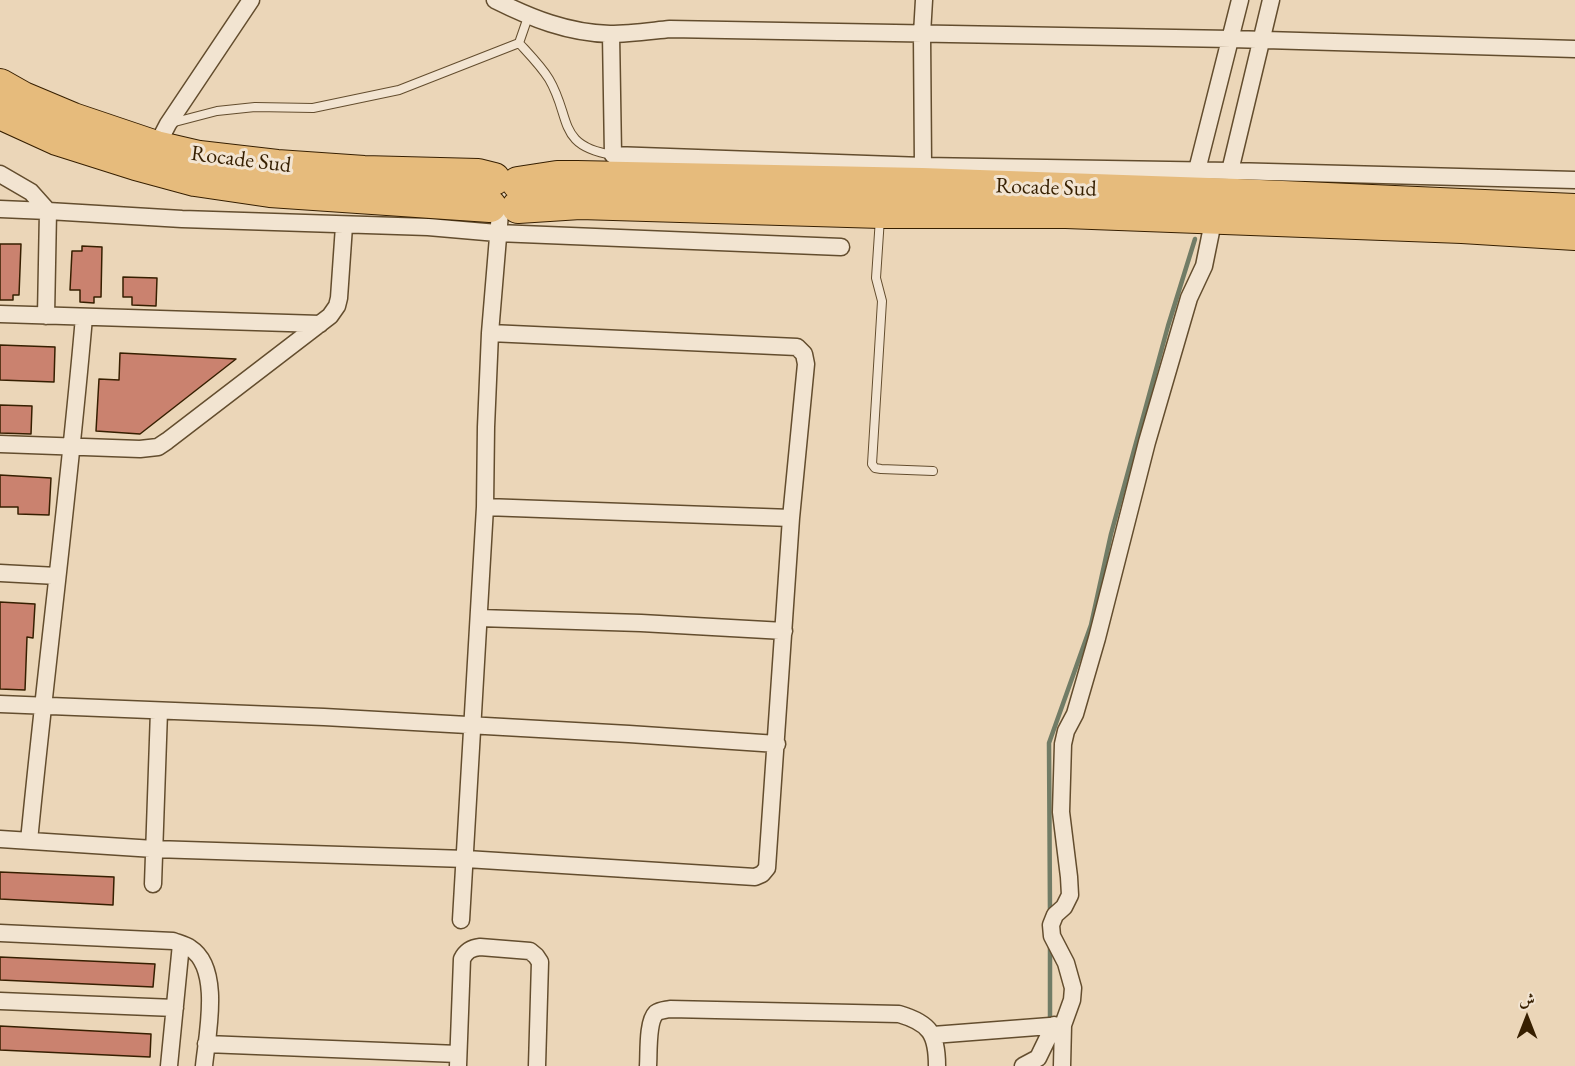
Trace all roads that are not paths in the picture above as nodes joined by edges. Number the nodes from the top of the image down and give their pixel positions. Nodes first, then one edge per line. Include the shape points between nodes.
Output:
1 (251, 0) edge
2 (495, 0) edge
3 (924, 0) edge
4 (1240, 0) edge
5 (1271, 0) edge
6 (528, 16) junction
7 (611, 34) junction
8 (922, 34) junction
9 (1231, 39) junction
10 (1260, 41) junction
11 (519, 43) junction
12 (1575, 49) edge
13 (0, 85) edge
14 (0, 113) edge
15 (162, 136) junction
16 (613, 155) junction
17 (923, 166) junction
18 (1197, 170) junction
19 (1230, 171) junction
20 (0, 174) edge
21 (1575, 180) edge
22 (503, 203) junction
23 (0, 208) edge
24 (1575, 210) edge
25 (48, 211) junction
26 (881, 212) junction
27 (1214, 217) junction
28 (344, 226) junction
29 (1575, 234) edge
30 (841, 247) dead end
31 (0, 314) edge
32 (46, 316) junction
33 (84, 317) junction
34 (320, 324) junction
35 (490, 333) junction
36 (0, 444) edge
37 (73, 448) junction
38 (933, 471) dead end
39 (485, 507) junction
40 (791, 518) junction
41 (0, 573) edge
42 (57, 576) junction
43 (479, 618) junction
44 (784, 631) junction
45 (0, 705) edge
46 (42, 706) junction
47 (159, 711) junction
48 (472, 726) junction
49 (777, 744) junction
50 (0, 839) edge
51 (29, 841) junction
52 (154, 849) junction
53 (466, 859) junction
54 (153, 884) dead end
55 (461, 920) dead end
56 (0, 933) edge
57 (181, 944) junction
58 (0, 1000) edge
59 (175, 1008) junction
60 (1058, 1025) junction
61 (933, 1035) junction
62 (206, 1044) junction
63 (458, 1060) edge
64 (169, 1066) edge
65 (204, 1066) edge
66 (537, 1066) edge
67 (648, 1066) edge
68 (936, 1066) edge
69 (1023, 1066) edge
70 (1062, 1066) edge

1 - 15 street
2 - 6 street
3 - 8 street
4 - 9 street
5 - 10 street
6 - 7 street via 561,27
6 - 11 lane
7 - 8 street via 670,29
7 - 16 street
8 - 9 street
8 - 17 street
9 - 10 street
9 - 18 street
10 - 12 street
10 - 19 street
11 - 15 lane via 399,90 314,108 217,111
11 - 16 lane via 549,80 573,139 593,152
13 - 15 highway, Rocade Sud via 73,119
14 - 22 highway, Rocade Sud via 57,139 195,180 270,191
15 - 22 highway, Rocade Sud via 199,157 376,173 478,176
16 - 17 street
17 - 18 street
18 - 19 street
19 - 21 street
20 - 25 street via 31,192
22 - 24 highway, Rocade Sud via 557,177 577,177 922,184
22 - 26 highway, Rocade Sud
22 - 28 street via 428,227
22 - 30 street
22 - 35 street
23 - 25 street
25 - 28 street
25 - 32 street
26 - 27 highway, Rocade Sud
26 - 38 lane via 876,278 882,301 872,464 881,470
27 - 29 highway, Rocade Sud
27 - 60 street via 1204,266 1189,298 1097,638 1063,744 1061,812 1070,896 1051,925 1073,988 1072,1000
28 - 34 street via 337,306
31 - 32 street
32 - 33 street
33 - 34 street
33 - 37 street
34 - 37 street via 158,447
35 - 39 street
35 - 40 street via 797,347 806,364
36 - 37 street
37 - 42 street
39 - 40 street
39 - 43 street
40 - 44 street
41 - 42 street
42 - 46 street
43 - 44 street
43 - 48 street
44 - 49 street
45 - 46 street
46 - 47 street
46 - 51 street
47 - 48 street
47 - 52 street
48 - 49 street
48 - 53 street
49 - 53 street via 767,868 755,877
50 - 51 street
51 - 52 street
52 - 53 street
52 - 54 street
53 - 55 street
56 - 57 street
57 - 59 street
57 - 62 street via 191,948 206,970 211,990
58 - 59 street
59 - 64 street
60 - 61 street
60 - 69 street via 1038,1058
60 - 70 street
61 - 67 street via 925,1024 899,1014 670,1009 654,1016
61 - 68 street
62 - 63 street
62 - 65 street
63 - 66 street via 461,968 465,953 480,947 530,951 540,962

